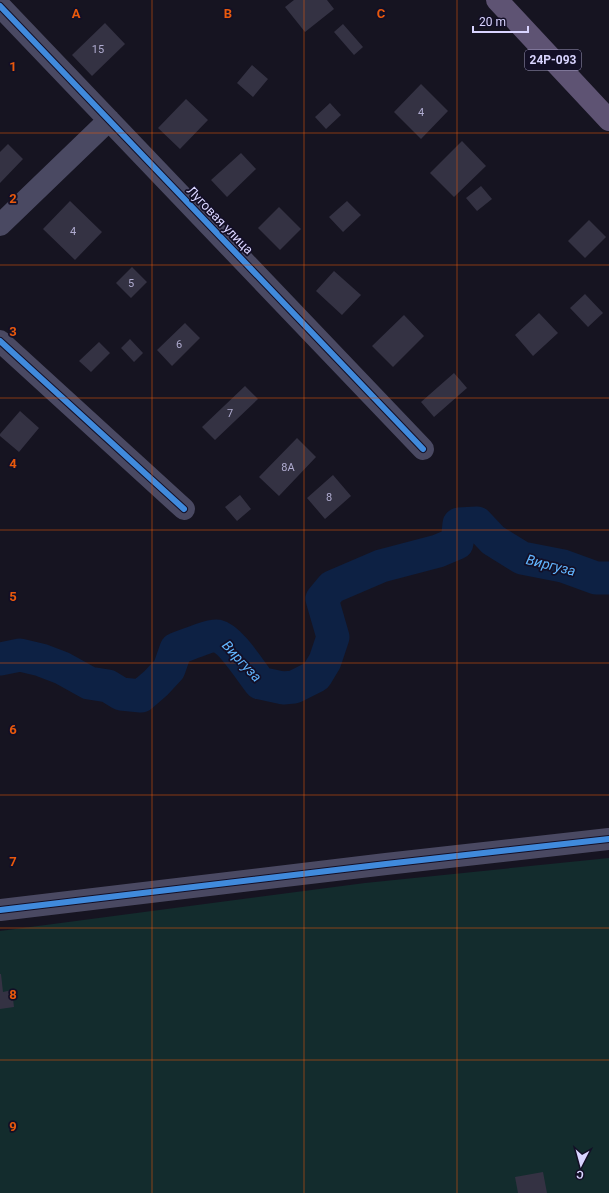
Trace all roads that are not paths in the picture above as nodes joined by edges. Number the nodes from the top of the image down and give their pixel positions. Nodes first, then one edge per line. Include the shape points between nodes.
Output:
1 (497, 0) edge
2 (0, 6) edge
3 (109, 120) junction
4 (609, 120) edge
5 (0, 225) edge
6 (0, 341) edge
7 (423, 449) dead end
8 (184, 509) dead end
9 (609, 839) edge
10 (0, 910) edge

1 - 4 main road, 24Р-093
2 - 3 street, Луговая улица
3 - 5 street
3 - 7 street, Луговая улица
6 - 8 street
9 - 10 street

